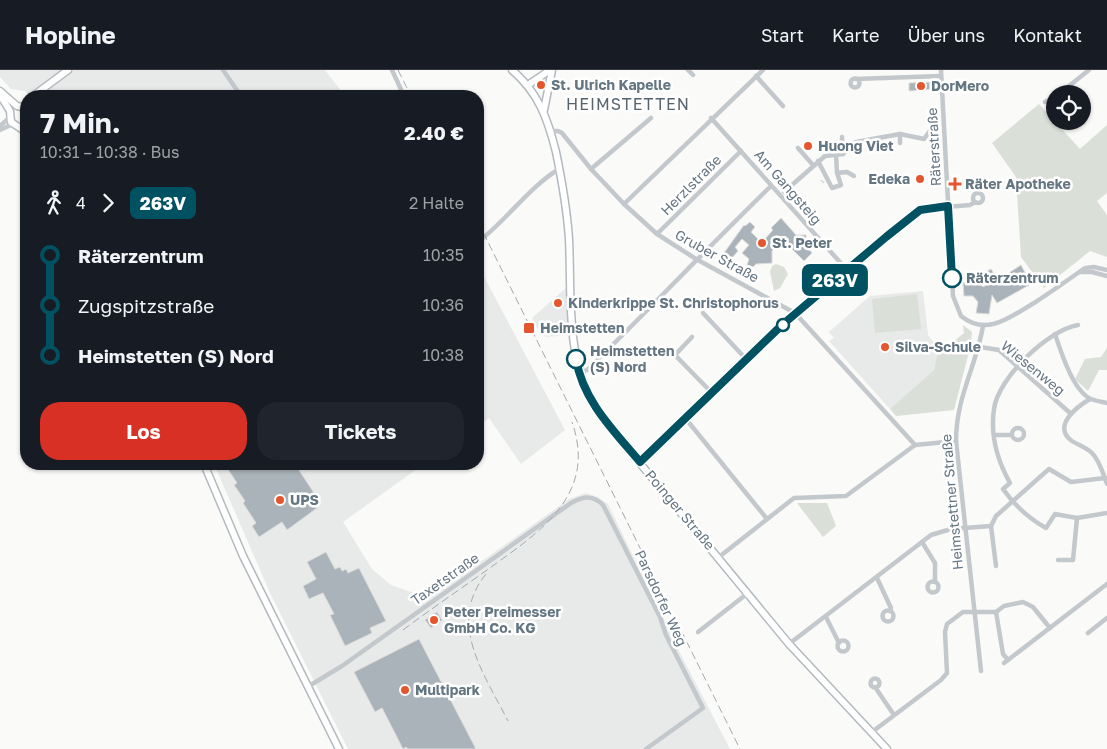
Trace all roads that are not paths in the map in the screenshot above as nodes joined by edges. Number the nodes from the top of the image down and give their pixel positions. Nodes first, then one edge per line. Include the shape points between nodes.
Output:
1 (68, 70) edge
2 (223, 70) edge
3 (392, 70) edge
4 (512, 70) edge
5 (551, 70) edge
6 (688, 70) edge
7 (763, 70) edge
8 (941, 70) edge
9 (1089, 70) edge
10 (693, 75) dead end
11 (756, 76) junction
12 (941, 76) junction
13 (855, 79) dead end
14 (46, 85) junction
15 (528, 85) junction
16 (1070, 85) edge
17 (40, 90) edge
18 (43, 90) edge
19 (237, 90) edge
20 (401, 90) edge
21 (0, 91) edge
22 (0, 95) edge
23 (20, 104) edge
24 (783, 106) dead end
25 (20, 109) edge
26 (544, 110) junction
27 (11, 118) junction
28 (651, 118) dead end
29 (711, 118) junction
30 (20, 123) edge
31 (935, 124) dead end
32 (0, 126) edge
33 (0, 130) edge
34 (550, 131) junction
35 (900, 134) junction
36 (842, 137) dead end
37 (900, 143) dead end
38 (798, 148) dead end
39 (741, 151) junction
40 (836, 154) junction
41 (843, 154) junction
42 (818, 161) junction
43 (813, 165) junction
44 (559, 169) junction
45 (591, 170) junction
46 (837, 173) junction
47 (854, 176) dead end
48 (771, 186) junction
49 (784, 192) dead end
50 (975, 202) dead end
51 (624, 204) junction
52 (948, 206) junction
53 (657, 234) junction
54 (484, 237) edge
55 (696, 259) junction
56 (846, 270) junction
57 (1107, 270) edge
58 (1079, 272) junction
59 (1107, 276) edge
60 (703, 313) dead end
61 (795, 313) junction
62 (1078, 325) dead end
63 (983, 326) junction
64 (1054, 334) junction
65 (692, 337) dead end
66 (980, 346) junction
67 (746, 359) junction
68 (1017, 368) junction
69 (579, 373) junction
70 (712, 393) junction
71 (1090, 399) junction
72 (1107, 403) edge
73 (1070, 413) junction
74 (686, 419) junction
75 (1011, 435) dead end
76 (994, 436) junction
77 (956, 441) junction
78 (915, 445) junction
79 (640, 462) junction
80 (207, 470) edge
81 (1105, 478) junction
82 (1107, 484) edge
83 (597, 499) joint
84 (1012, 502) junction
85 (1107, 513) edge
86 (1077, 518) junction
87 (767, 519) junction
88 (991, 526) junction
89 (966, 528) junction
90 (922, 542) junction
91 (719, 557) junction
92 (1058, 560) dead end
93 (996, 566) dead end
94 (877, 578) junction
95 (935, 582) dead end
96 (1107, 584) edge
97 (748, 593) junction
98 (890, 612) dead end
99 (973, 612) junction
100 (996, 612) junction
101 (826, 617) junction
102 (1107, 618) edge
103 (1050, 628) junction
104 (698, 632) dead end
105 (1088, 633) dead end
106 (839, 643) dead end
107 (789, 644) junction
108 (981, 670) dead end
109 (309, 686) junction
110 (876, 687) dead end
111 (894, 715) junction
112 (872, 732) junction
113 (339, 749) edge
114 (646, 749) edge
115 (887, 749) edge

1 - 14 street
2 - 19 street
3 - 20 street
4 - 15 street
5 - 15 street
5 - 26 street
6 - 10 street
7 - 11 street
8 - 12 street, Räterstraße
9 - 16 street
11 - 24 street
11 - 29 street
12 - 13 street
12 - 52 street, Räterstraße
14 - 17 street
14 - 18 street
15 - 26 street
21 - 23 street
22 - 27 street
25 - 27 street
26 - 34 street, Poinger Straße
27 - 30 street
27 - 32 street
27 - 33 street
28 - 45 street
29 - 39 street, Am Gangsteig
29 - 51 street
31 - 35 street via 927,138
34 - 44 street, Poinger Straße
34 - 45 street, Gruber Straße via 562,133
35 - 37 street
35 - 41 street via 891,132 856,142
36 - 41 street
38 - 43 street
39 - 48 street, Am Gangsteig
39 - 53 street, Herzlstraße
40 - 41 street
40 - 42 street
40 - 46 street
42 - 43 street
42 - 46 street via 832,188 841,185
43 - 49 street
44 - 54 street via 540,182 504,221
44 - 69 street, Poinger Straße via 568,225 574,342
45 - 51 street, Gruber Straße
46 - 47 street via 847,172
48 - 55 street
48 - 56 street, Am Gangsteig
50 - 52 street
51 - 53 street, Gruber Straße
52 - 56 street via 920,210
52 - 63 street, Räterstraße via 954,302 966,320
53 - 55 street, Gruber Straße
55 - 61 street, Gruber Straße
55 - 69 street via 587,370
56 - 61 street
57 - 58 street via 1091,266
58 - 59 street
58 - 63 street via 1011,319
60 - 67 street
61 - 67 street
61 - 78 street, Gruber Straße
62 - 64 street
63 - 66 street, Heimstettner Straße
64 - 68 street via 1035,348
64 - 71 street via 1068,372
65 - 70 street via 675,355
66 - 68 street, Wiesenweg via 999,350
66 - 77 street, Heimstettner Straße via 960,400
67 - 70 street
68 - 73 street, Wiesenweg
68 - 76 street via 996,402
69 - 79 street, Poinger Straße via 598,411
70 - 74 street
71 - 72 street
71 - 73 street
73 - 81 street via 1066,434 1093,454
74 - 79 street
74 - 87 street
75 - 76 street
76 - 84 street via 999,462 1010,483 1002,489
77 - 78 street
77 - 89 street, Heimstettner Straße
78 - 87 street via 846,496 794,498
79 - 91 street, Poinger Straße
80 - 109 street via 243,556
81 - 82 street
81 - 84 street via 1071,482 1050,469
83 - 109 street, Taxetstraße via 588,497 571,503 342,666
83 - 114 street, Parsdorfer Weg via 604,505 703,708
84 - 86 street via 1028,518 1046,528 1055,514
84 - 88 street via 996,516
85 - 86 street
86 - 92 street via 1073,560
87 - 91 street
88 - 89 street
88 - 93 street
89 - 90 street via 938,533
89 - 99 street, Heimstettner Straße
90 - 94 street
90 - 95 street via 935,563
91 - 97 street, Poinger Straße
94 - 98 street
94 - 101 street
96 - 103 street
97 - 104 street
97 - 107 street, Poinger Straße
99 - 100 street
99 - 108 street, Heimstettner Straße
99 - 111 street via 963,612 947,624 947,673
100 - 103 street via 1004,606 1024,602 1033,607
100 - 103 street via 1006,661
101 - 106 street
101 - 107 street
102 - 105 street
107 - 112 street, Poinger Straße
109 - 113 street
110 - 111 street
111 - 112 street
112 - 115 street, Poinger Straße

